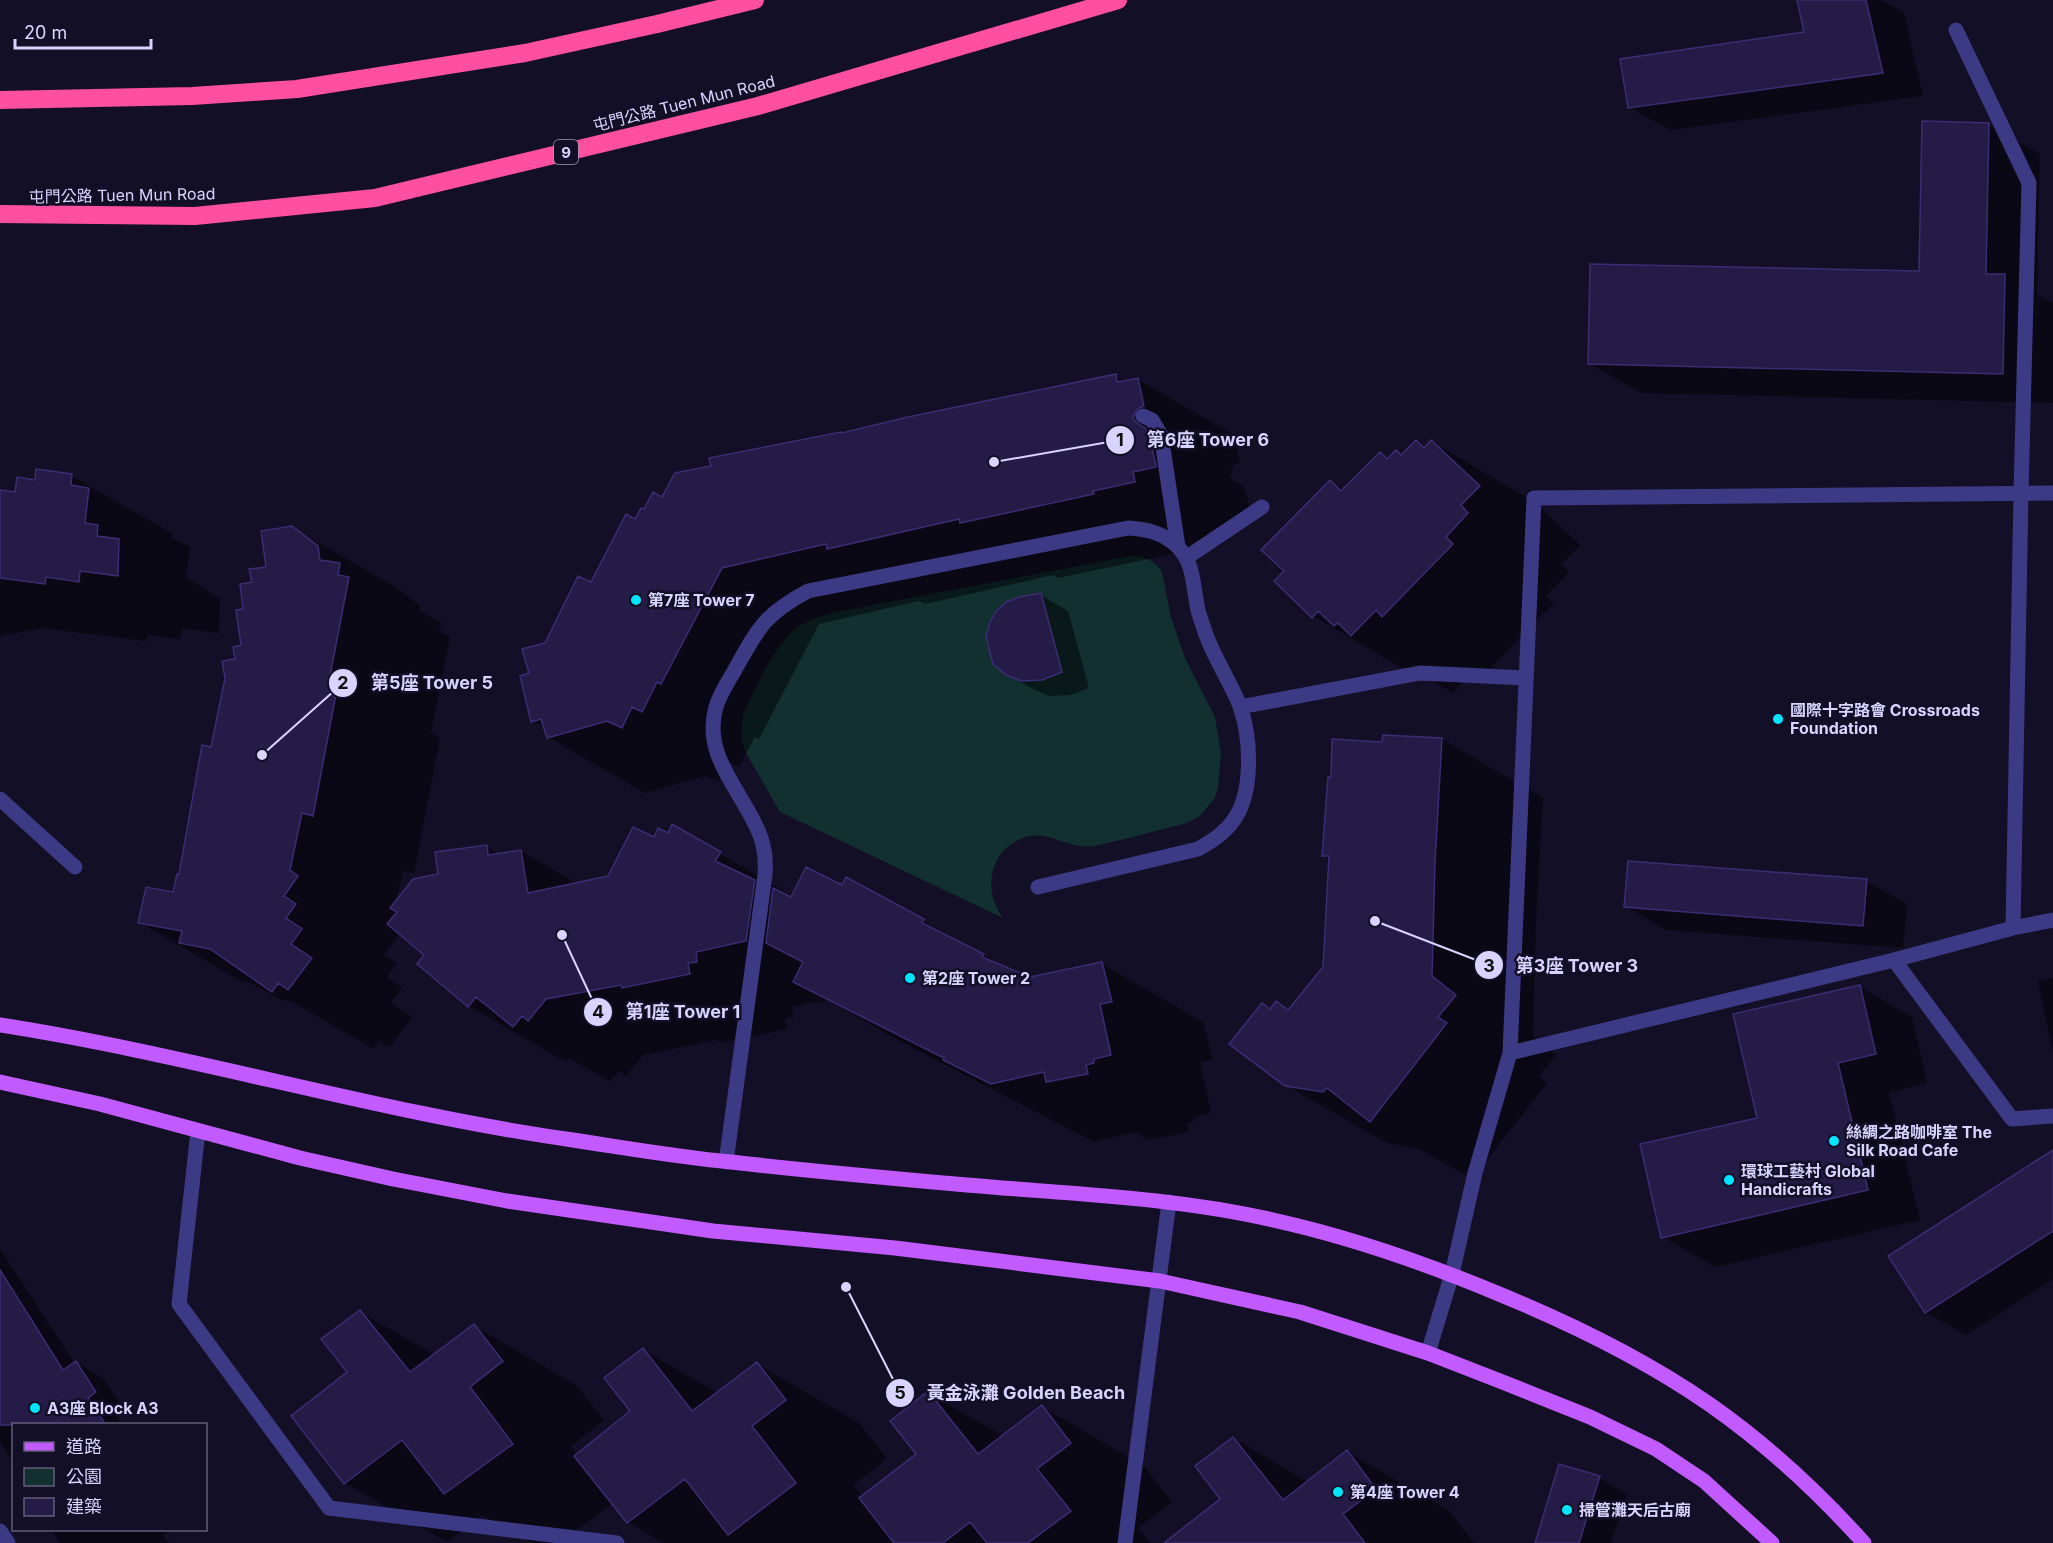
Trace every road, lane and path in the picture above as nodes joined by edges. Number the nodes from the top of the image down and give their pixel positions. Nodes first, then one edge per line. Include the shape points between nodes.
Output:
1 (755, 0) edge
2 (1118, 0) edge
3 (1956, 30) dead end
4 (0, 100) edge
5 (0, 214) edge
6 (1143, 416) dead end
7 (2020, 493) junction
8 (2053, 493) edge
9 (1262, 507) dead end
10 (1182, 553) junction
11 (1526, 678) junction
12 (1240, 707) junction
13 (0, 799) edge
14 (75, 867) dead end
15 (1038, 887) dead end
16 (2053, 920) edge
17 (2013, 928) junction
18 (1894, 960) junction
19 (0, 1025) edge
20 (1510, 1053) junction
21 (0, 1082) edge
22 (2053, 1116) edge
23 (198, 1131) junction
24 (726, 1162) junction
25 (1170, 1202) junction
26 (1452, 1274) junction
27 (1160, 1281) junction
28 (1428, 1353) junction
29 (0, 1531) edge
30 (8, 1543) edge
31 (617, 1543) edge
32 (1125, 1543) edge
33 (1772, 1543) edge
34 (1864, 1543) edge

1 - 4 highway via 525,53 307,87 192,96
2 - 5 highway, 屯門公路 Tuen Mun Road / 9 via 758,106 375,198 195,216
3 - 7 lane via 2029,183
6 - 10 lane via 1152,420 1161,435
7 - 8 lane
7 - 11 lane via 1534,498
7 - 17 lane
9 - 10 lane
10 - 12 lane via 1192,572 1210,648
10 - 24 lane via 1155,531 1128,528 808,591 765,620 716,705 713,723 720,763 755,824 766,857
11 - 12 lane via 1420,673
11 - 20 lane
12 - 15 lane via 1249,752 1245,794 1233,823 1217,838 1198,849
13 - 14 lane
16 - 17 lane
17 - 18 lane
18 - 20 lane
18 - 22 lane via 2012,1119
19 - 24 main road via 216,1066 526,1133
20 - 26 lane via 1474,1173
21 - 23 main road
23 - 27 main road via 300,1158 507,1201 713,1231 895,1248
23 - 31 lane via 178,1304 329,1508
24 - 25 main road
25 - 26 main road via 1271,1219 1372,1246
25 - 27 lane
26 - 28 lane
26 - 34 main road via 1548,1314 1639,1360 1709,1405 1766,1448
27 - 28 main road via 1300,1312
27 - 32 lane
28 - 33 main road via 1590,1417 1656,1449 1704,1481
29 - 30 lane

